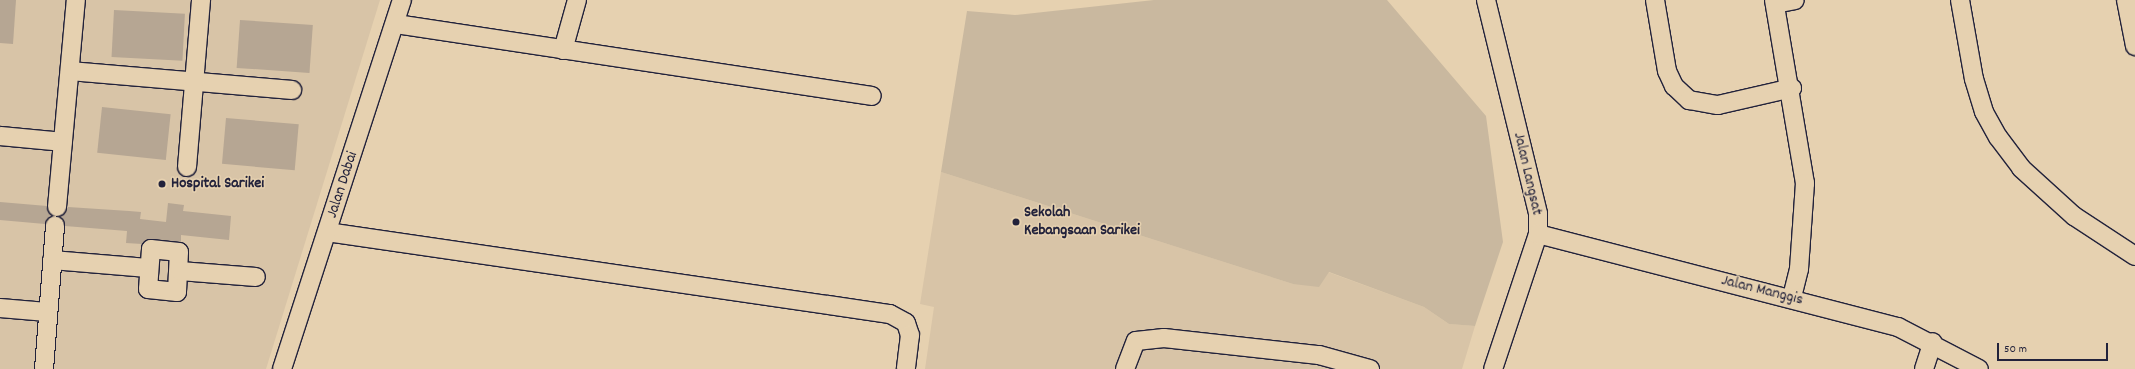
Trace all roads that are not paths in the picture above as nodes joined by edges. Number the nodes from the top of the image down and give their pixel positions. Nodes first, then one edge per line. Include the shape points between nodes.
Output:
1 (76, 0) edge
2 (201, 0) edge
3 (402, 0) edge
4 (577, 0) edge
5 (1486, 0) edge
6 (1654, 0) edge
7 (1795, 0) edge
8 (1960, 0) edge
9 (2126, 0) edge
10 (1774, 2) edge
11 (396, 24) junction
12 (2135, 46) edge
13 (563, 50) junction
14 (70, 71) junction
15 (194, 82) junction
16 (1792, 88) junction
17 (292, 90) dead end
18 (872, 96) dead end
19 (0, 136) edge
20 (63, 142) junction
21 (187, 167) dead end
22 (57, 206) dead end
23 (55, 225) dead end
24 (327, 232) junction
25 (1538, 234) junction
26 (2135, 256) edge
27 (52, 260) junction
28 (148, 268) junction
29 (180, 270) junction
30 (256, 277) dead end
31 (1792, 298) junction
32 (0, 308) edge
33 (47, 312) junction
34 (1933, 342) junction
35 (44, 369) edge
36 (282, 369) edge
37 (906, 369) edge
38 (1125, 369) edge
39 (1370, 369) edge
40 (1493, 369) edge
41 (1924, 369) edge
42 (1979, 369) edge

1 - 14 street
2 - 15 street
3 - 11 street, Jalan Dabai
4 - 13 street
5 - 25 street, Jalan Langsat via 1538,214
6 - 16 street via 1667,70 1674,86 1689,100 1718,105
7 - 10 street
8 - 26 street via 1974,79 1984,112 1998,137 2021,168 2074,216
9 - 12 street
10 - 16 street
11 - 13 street
11 - 24 street, Jalan Dabai
13 - 18 street
14 - 15 street
14 - 20 street
15 - 17 street
15 - 21 street
16 - 31 street via 1806,183 1799,269
19 - 20 street
20 - 22 street
23 - 27 street
24 - 36 street, Jalan Dabai
24 - 37 street via 890,314 906,322 910,335
25 - 31 street, Jalan Manggis
25 - 40 street, Jalan Langsat
27 - 28 street
27 - 33 street
28 - 29 street via 151,249 168,249 179,252
28 - 29 street via 147,285 154,292 177,292
29 - 30 street
31 - 34 street, Jalan Manggis via 1898,327
32 - 33 street
33 - 35 street
34 - 41 street
34 - 42 street, Jalan Manggis
38 - 39 street via 1136,341 1164,338 1319,355

